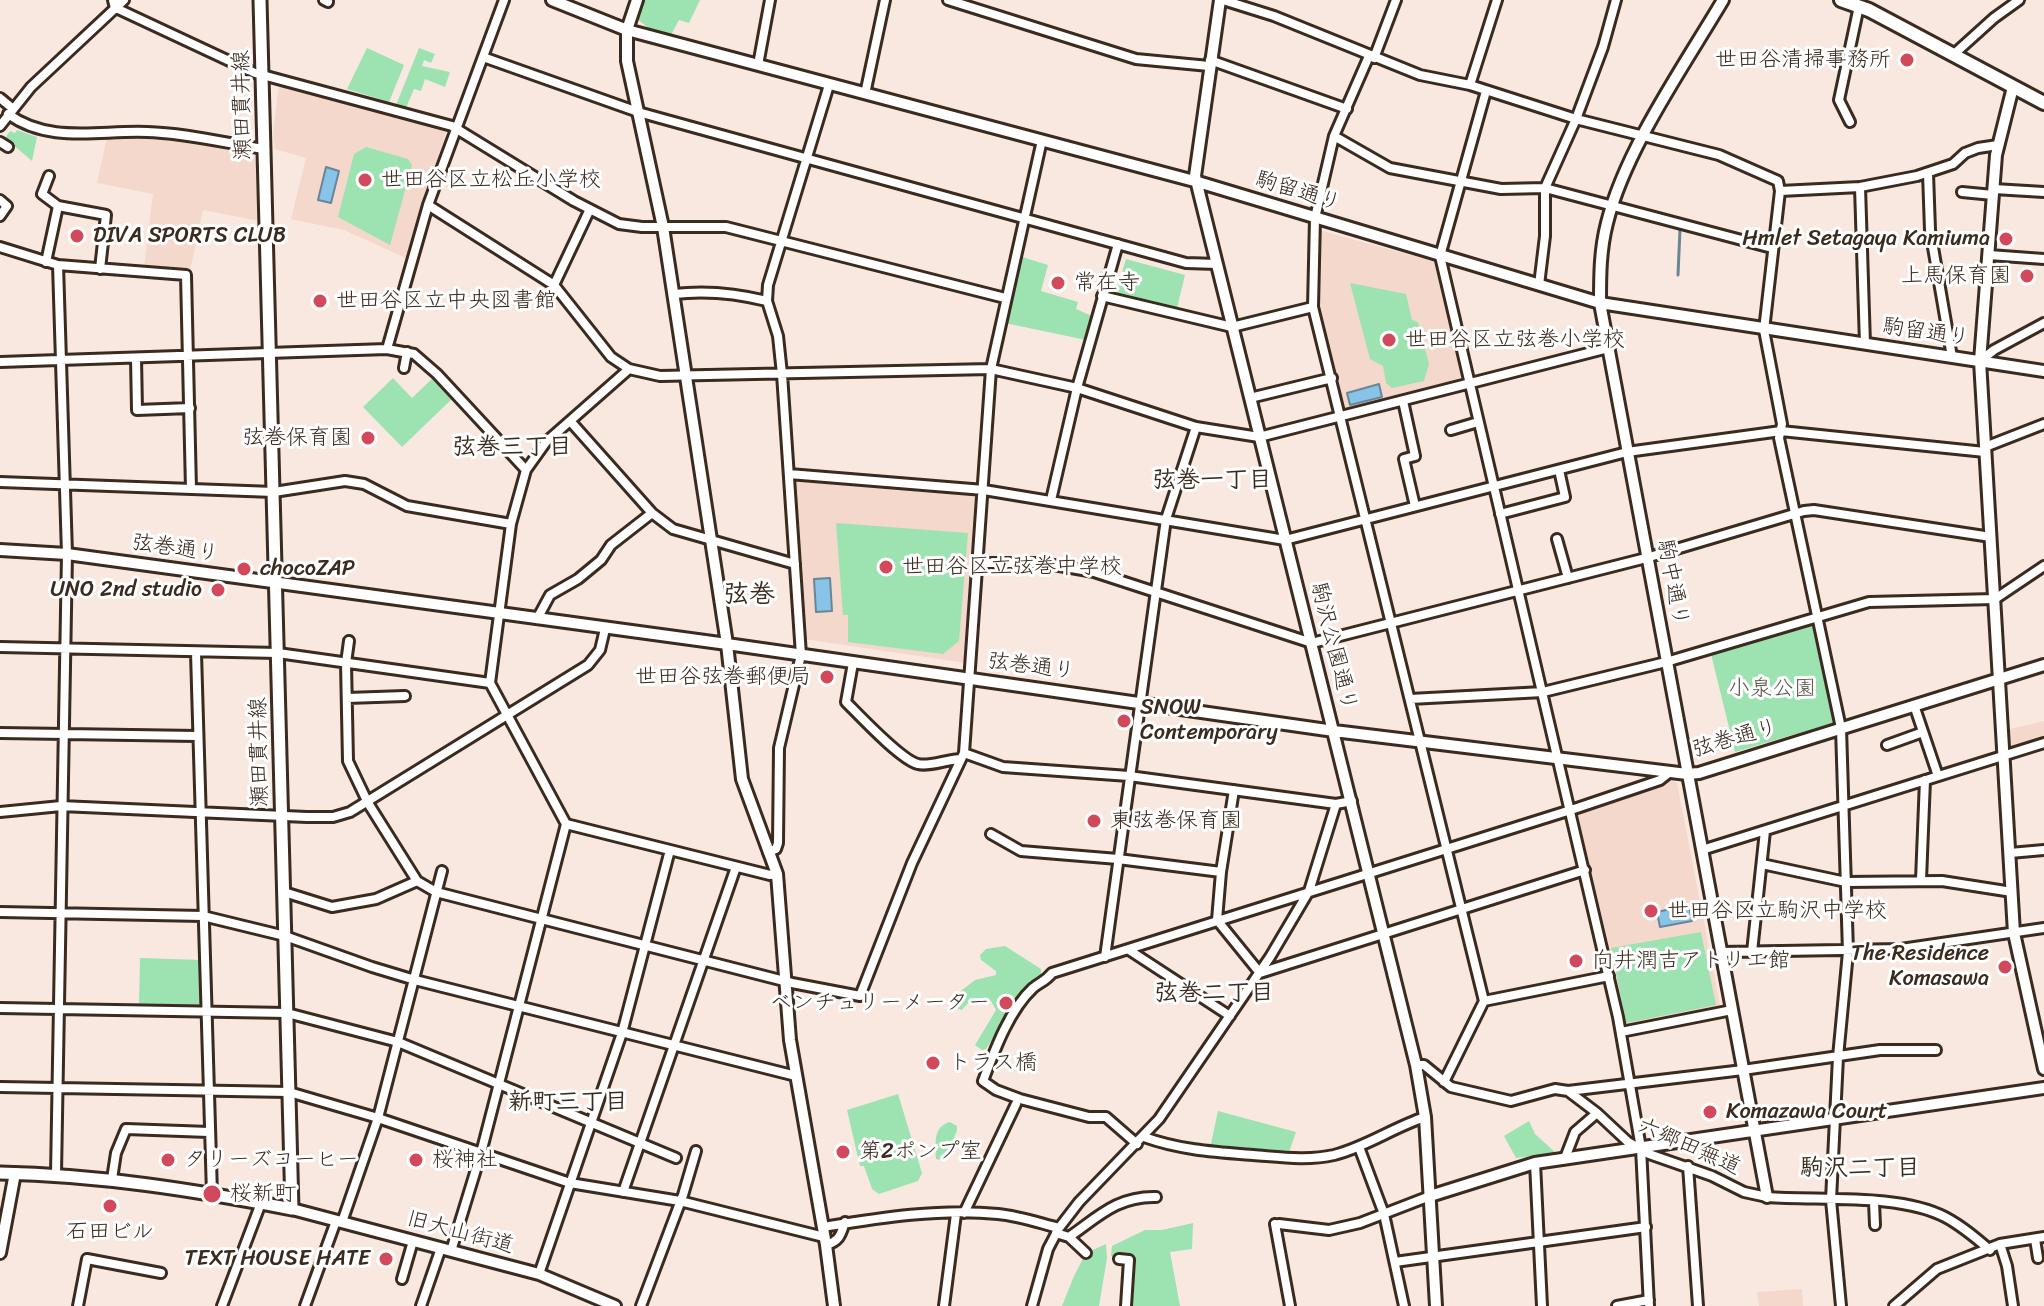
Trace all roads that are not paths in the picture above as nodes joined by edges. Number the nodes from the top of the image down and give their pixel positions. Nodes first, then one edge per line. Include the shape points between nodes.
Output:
1 (260, 0) edge
2 (504, 0) edge
3 (552, 0) edge
4 (637, 0) edge
5 (770, 0) edge
6 (885, 0) edge
7 (948, 0) edge
8 (1222, 0) edge
9 (1396, 0) edge
10 (1497, 0) edge
11 (1616, 0) edge
12 (1723, 0) edge
13 (1841, 0) edge
14 (2019, 0) edge
15 (118, 3) edge
16 (1859, 6) junction
17 (627, 30) junction
18 (1953, 55) junction
19 (483, 57) junction
20 (1372, 57) junction
21 (1210, 63) junction
22 (758, 65) junction
23 (262, 75) junction
24 (829, 85) junction
25 (1470, 85) junction
26 (2013, 87) junction
27 (1486, 91) junction
28 (865, 94) junction
29 (0, 98) edge
30 (2044, 103) edge
31 (1347, 109) junction
32 (10, 111) junction
33 (638, 112) junction
34 (1576, 119) junction
35 (1850, 122) dead end
36 (0, 126) edge
37 (456, 128) junction
38 (1644, 135) junction
39 (1334, 136) junction
40 (1042, 140) junction
41 (1998, 145) junction
42 (264, 149) junction
43 (807, 158) junction
44 (1928, 173) junction
45 (49, 176) dead end
46 (1198, 182) junction
47 (1460, 182) junction
48 (1860, 187) junction
49 (1545, 188) junction
50 (1780, 191) junction
51 (1962, 192) dead end
52 (1993, 192) junction
53 (2044, 192) edge
54 (0, 200) edge
55 (428, 205) junction
56 (58, 206) junction
57 (1612, 206) junction
58 (590, 209) junction
59 (0, 216) edge
60 (1024, 218) junction
61 (1315, 218) junction
62 (663, 227) junction
63 (781, 241) junction
64 (1118, 244) junction
65 (1772, 248) junction
66 (1, 249) edge
67 (1989, 255) junction
68 (1440, 256) junction
69 (2044, 259) edge
70 (46, 262) junction
71 (1217, 264) junction
72 (58, 265) junction
73 (100, 269) junction
74 (554, 285) junction
75 (1539, 285) junction
76 (674, 294) junction
77 (1102, 296) junction
78 (1005, 298) junction
79 (767, 301) junction
80 (1600, 303) junction
81 (1313, 307) junction
82 (2044, 323) edge
83 (1232, 327) junction
84 (1764, 330) junction
85 (1865, 344) junction
86 (1608, 348) junction
87 (387, 349) junction
88 (407, 352) junction
89 (269, 354) junction
90 (189, 357) junction
91 (1952, 357) junction
92 (136, 358) junction
93 (61, 360) junction
94 (1980, 361) junction
95 (0, 362) edge
96 (404, 368) dead end
97 (629, 369) junction
98 (991, 369) junction
99 (2044, 372) edge
100 (782, 374) junction
101 (686, 375) junction
102 (1332, 378) junction
103 (1470, 383) junction
104 (1077, 388) junction
105 (1250, 398) junction
106 (1403, 401) junction
107 (190, 408) junction
108 (1341, 416) junction
109 (571, 422) junction
110 (1478, 422) junction
111 (2044, 424) edge
112 (1196, 427) junction
113 (1451, 430) dead end
114 (1781, 431) junction
115 (1259, 437) junction
116 (1985, 450) junction
117 (1627, 452) junction
118 (526, 470) junction
119 (1559, 470) junction
120 (789, 474) junction
121 (0, 482) edge
122 (64, 485) junction
123 (1494, 487) junction
124 (191, 489) junction
125 (984, 490) junction
126 (274, 492) junction
127 (1051, 500) junction
128 (1415, 506) junction
129 (652, 513) junction
130 (1500, 514) junction
131 (1796, 514) junction
132 (1166, 519) junction
133 (1366, 519) junction
134 (511, 524) junction
135 (1991, 537) junction
136 (1557, 539) dead end
137 (1285, 540) junction
138 (711, 541) junction
139 (0, 550) edge
140 (67, 554) junction
141 (1646, 558) junction
142 (978, 563) junction
143 (795, 564) junction
144 (2044, 566) edge
145 (1568, 578) junction
146 (275, 583) junction
147 (1156, 591) junction
148 (1519, 591) junction
149 (1995, 599) junction
150 (499, 614) junction
151 (1818, 617) junction
152 (537, 619) junction
153 (1391, 623) junction
154 (605, 629) junction
155 (349, 641) dead end
156 (1312, 643) junction
157 (727, 644) junction
158 (0, 647) edge
159 (64, 649) junction
160 (196, 653) junction
161 (278, 653) junction
162 (801, 655) junction
163 (1666, 662) junction
164 (346, 663) junction
165 (853, 663) junction
166 (2044, 665) edge
167 (969, 679) junction
168 (2000, 679) junction
169 (490, 683) junction
170 (1543, 692) junction
171 (405, 696) dead end
172 (347, 698) junction
173 (1410, 699) junction
174 (1139, 702) junction
175 (1914, 705) junction
176 (508, 716) junction
177 (1841, 728) junction
178 (1334, 731) junction
179 (1923, 732) junction
180 (0, 733) edge
181 (63, 734) junction
182 (197, 736) junction
183 (1420, 741) junction
184 (2044, 743) edge
185 (1887, 745) dead end
186 (963, 756) junction
187 (2004, 756) junction
188 (1559, 758) junction
189 (1670, 772) junction
190 (1687, 774) junction
191 (1129, 776) junction
192 (1938, 776) junction
193 (1925, 780) junction
194 (1234, 790) junction
195 (1352, 801) junction
196 (368, 803) junction
197 (1336, 804) junction
198 (61, 806) junction
199 (1843, 806) junction
200 (1571, 809) junction
201 (0, 812) edge
202 (200, 813) junction
203 (281, 817) junction
204 (566, 824) junction
205 (1765, 831) junction
206 (991, 834) dead end
207 (1446, 848) junction
208 (670, 850) junction
209 (1702, 850) junction
210 (2044, 850) edge
211 (768, 852) junction
212 (2010, 853) junction
213 (1118, 859) junction
214 (1762, 864) junction
215 (736, 867) junction
216 (1585, 870) junction
217 (442, 871) dead end
218 (1221, 872) junction
219 (1369, 872) junction
220 (777, 874) junction
221 (1921, 880) junction
222 (417, 881) junction
223 (1846, 882) junction
224 (1309, 891) junction
225 (284, 892) junction
226 (436, 892) junction
227 (2012, 892) junction
228 (1461, 908) junction
229 (0, 912) edge
230 (60, 913) junction
231 (203, 916) junction
232 (542, 919) junction
233 (1217, 920) junction
234 (2044, 928) edge
235 (2014, 933) junction
236 (1385, 934) junction
237 (285, 936) junction
238 (645, 944) junction
239 (1129, 950) junction
240 (1721, 952) junction
241 (1752, 952) junction
242 (1848, 952) junction
243 (1105, 957) junction
244 (704, 960) junction
245 (1260, 973) junction
246 (1609, 976) junction
247 (415, 980) junction
248 (785, 981) junction
249 (1484, 1001) junction
250 (519, 1006) junction
251 (0, 1008) edge
252 (57, 1010) junction
253 (1732, 1010) junction
254 (206, 1012) junction
255 (287, 1013) junction
256 (1230, 1016) junction
257 (1621, 1032) junction
258 (622, 1033) junction
259 (398, 1042) junction
260 (674, 1046) junction
261 (1936, 1050) dead end
262 (1838, 1057) junction
263 (1416, 1065) junction
264 (2044, 1069) edge
265 (1743, 1070) junction
266 (796, 1076) junction
267 (1444, 1082) junction
268 (1629, 1084) junction
269 (499, 1085) junction
270 (0, 1087) edge
271 (56, 1088) junction
272 (2044, 1088) edge
273 (208, 1091) junction
274 (1568, 1091) junction
275 (289, 1092) junction
276 (1016, 1104) dead end
277 (1597, 1113) junction
278 (1425, 1117) junction
279 (378, 1118) junction
280 (1835, 1118) junction
281 (591, 1122) junction
282 (1753, 1130) junction
283 (209, 1132) junction
284 (1140, 1140) junction
285 (641, 1143) junction
286 (1359, 1147) junction
287 (1641, 1148) junction
288 (696, 1151) dead end
289 (481, 1153) junction
290 (676, 1158) dead end
291 (1565, 1158) junction
292 (1535, 1163) junction
293 (1688, 1166) junction
294 (0, 1173) edge
295 (15, 1173) junction
296 (56, 1174) junction
297 (112, 1179) junction
298 (570, 1183) junction
299 (623, 1192) junction
300 (212, 1194) junction
301 (1430, 1196) junction
302 (1156, 1197) dead end
303 (1767, 1197) junction
304 (1831, 1200) junction
305 (680, 1201) junction
306 (1874, 1202) junction
307 (261, 1203) junction
308 (292, 1209) junction
309 (960, 1213) junction
310 (1384, 1214) junction
311 (339, 1222) junction
312 (845, 1222) junction
313 (1875, 1225) dead end
314 (1646, 1227) junction
315 (1058, 1231) junction
316 (824, 1236) junction
317 (1069, 1237) junction
318 (2040, 1238) edge
319 (413, 1241) junction
320 (1540, 1243) junction
321 (2000, 1244) junction
322 (446, 1250) junction
323 (1990, 1250) junction
324 (0, 1253) edge
325 (1086, 1253) dead end
326 (1433, 1257) junction
327 (2038, 1258) dead end
328 (1119, 1259) dead end
329 (1395, 1262) junction
330 (161, 1273) dead end
331 (539, 1274) junction
332 (402, 1279) dead end
333 (1649, 1303) edge
334 (78, 1306) edge
335 (222, 1306) edge
336 (305, 1306) edge
337 (421, 1306) edge
338 (615, 1306) edge
339 (641, 1306) edge
340 (834, 1306) edge
341 (944, 1306) edge
342 (1032, 1306) edge
343 (1126, 1306) edge
344 (1290, 1306) edge
345 (1404, 1306) edge
346 (1436, 1306) edge
347 (1542, 1306) edge
348 (1617, 1306) edge
349 (1698, 1306) edge
350 (1841, 1306) edge
351 (1894, 1306) edge
352 (2013, 1306) edge

1 - 23 main road, 瀬田貫井線
2 - 19 street
3 - 17 street, 駒留通り
4 - 17 street
5 - 22 street
6 - 28 street
7 - 21 street via 1136,59
8 - 20 street
8 - 21 street, 駒沢公園通り
9 - 20 street
10 - 25 street
11 - 34 street
12 - 38 street, 駒中通り
13 - 16 main road
14 - 18 street
15 - 23 street
15 - 32 street
16 - 18 main road
16 - 35 street via 1839,100
17 - 22 street, 駒留通り
17 - 33 street via 627,61
18 - 26 main road
19 - 33 street
19 - 37 street
20 - 25 street via 1432,79
20 - 31 street
21 - 31 street
21 - 46 street, 駒沢公園通り via 1195,169
22 - 24 street, 駒留通り
23 - 37 street
23 - 42 main road, 瀬田貫井線
24 - 28 street, 駒留通り
24 - 43 street
25 - 27 street
26 - 30 main road
26 - 41 street
27 - 34 street
27 - 47 street
28 - 40 street, 駒留通り
29 - 32 street
31 - 39 street
32 - 36 street
32 - 42 street via 23,125 54,132 147,132
33 - 43 street
33 - 62 street
34 - 38 street
34 - 49 street
37 - 55 street
37 - 58 street
38 - 50 street via 1719,155 1778,181
38 - 57 street, 駒中通り
39 - 47 street via 1390,168
39 - 61 street
40 - 46 street, 駒留通り
40 - 60 street
41 - 44 street via 1965,153
41 - 52 street
42 - 89 main road, 瀬田貫井線
43 - 60 street
43 - 63 street
44 - 48 street
44 - 91 street via 1930,230
45 - 56 street via 42,194
46 - 61 street, 駒留通り
46 - 71 street, 駒沢公園通り
47 - 49 street via 1501,189
47 - 68 street
48 - 50 street
48 - 85 street
49 - 57 street
49 - 75 street
50 - 65 street
51 - 52 street
52 - 53 street
52 - 67 street
54 - 59 street via 7,206
55 - 74 street
55 - 87 street
56 - 70 street
56 - 73 street via 106,215
57 - 65 street
57 - 80 street, 駒中通り via 1601,259
58 - 62 street via 619,224
58 - 74 street
60 - 64 street
60 - 78 street
61 - 68 street, 駒留通り
61 - 81 street
62 - 63 street via 726,227
62 - 76 street
63 - 78 street
63 - 79 street
64 - 71 street via 1186,263
64 - 77 street
65 - 84 street
66 - 70 street
67 - 69 street
67 - 94 street
68 - 75 street, 駒留通り
68 - 103 street
70 - 72 street
71 - 83 street, 駒沢公園通り
72 - 73 street
72 - 93 street
73 - 90 street via 186,275
74 - 97 street via 611,357
75 - 80 street, 駒留通り
76 - 79 street via 731,292
76 - 101 street
77 - 83 street
77 - 104 street
78 - 98 street
79 - 100 street
80 - 84 street, 駒留通り
80 - 86 street, 駒中通り
81 - 83 street
81 - 102 street
82 - 94 street
83 - 105 street, 駒沢公園通り
84 - 85 street, 駒留通り
84 - 114 street
85 - 91 street, 駒留通り
86 - 103 street
86 - 117 street, 駒中通り
87 - 88 street
87 - 89 street
88 - 96 street
88 - 118 street via 437,374
89 - 90 street
89 - 126 main road, 瀬田貫井線
90 - 92 street
90 - 107 street
91 - 94 street, 駒留通り
92 - 93 street
92 - 107 street via 137,410
93 - 95 street
93 - 122 street
94 - 99 street, 駒留通り
94 - 116 street
97 - 101 street
97 - 109 street
98 - 100 street
98 - 104 street
98 - 125 street
100 - 101 street
100 - 120 street
101 - 138 street
102 - 105 street
102 - 108 street
103 - 106 street
103 - 110 street
104 - 112 street
104 - 127 street
105 - 115 street, 駒沢公園通り
106 - 108 street
106 - 128 street via 1415,456 1404,459
107 - 124 street
108 - 115 street
108 - 133 street
109 - 118 street via 546,442
109 - 129 street
110 - 113 street
110 - 123 street
111 - 116 street
112 - 115 street
112 - 132 street
114 - 116 street
114 - 117 street
114 - 131 street
115 - 137 street, 駒沢公園通り
116 - 135 street
117 - 119 street
117 - 141 street, 駒中通り
118 - 134 street
119 - 123 street
119 - 130 street via 1565,497
120 - 125 street
120 - 143 street
121 - 122 street
122 - 124 street
122 - 140 street
123 - 128 street
123 - 130 street
124 - 126 street
125 - 127 street
125 - 142 street
126 - 134 street via 345,481 364,484 407,506
126 - 146 main road, 瀬田貫井線
127 - 132 street
128 - 133 street
129 - 138 street via 673,529
129 - 152 street via 578,579 550,595
130 - 148 street
131 - 135 street via 1814,510
131 - 141 street
131 - 151 street
132 - 137 street
132 - 147 street
133 - 137 street
133 - 153 street
134 - 150 street
135 - 149 street
136 - 145 street
137 - 156 street, 駒沢公園通り
138 - 143 street
138 - 157 street
139 - 140 street, 弦巻通り
140 - 146 street, 弦巻通り
140 - 159 street
141 - 145 street
141 - 163 street, 駒中通り
142 - 147 street via 1042,563
142 - 167 street
143 - 162 street
144 - 149 street
145 - 148 street
146 - 150 street, 弦巻通り
146 - 161 main road, 瀬田貫井線
147 - 156 street
147 - 174 street
148 - 153 street
148 - 170 street
149 - 151 street via 1869,602
149 - 168 street
150 - 152 street, 弦巻通り
150 - 169 street
151 - 163 street
151 - 177 street
152 - 154 street, 弦巻通り
153 - 156 street
153 - 173 street
154 - 157 street, 弦巻通り
154 - 176 street via 600,650 588,665
155 - 164 street
156 - 178 street, 駒沢公園通り
157 - 162 street, 弦巻通り
157 - 211 street via 742,779
158 - 159 street
159 - 160 street
159 - 181 street
160 - 161 street
160 - 182 street
161 - 164 street
161 - 203 main road, 瀬田貫井線
162 - 165 street, 弦巻通り
162 - 211 street via 778,759 778,843
163 - 170 street
163 - 190 street, 駒中通り
164 - 169 street
164 - 172 street
165 - 167 street, 弦巻通り
165 - 186 street via 846,702 883,739 917,764
166 - 168 street, 弦巻通り
167 - 174 street, 弦巻通り
167 - 186 street
168 - 175 street, 弦巻通り
168 - 187 street
169 - 176 street
170 - 173 street
170 - 188 street
171 - 172 street
172 - 196 street via 348,761
173 - 183 street
174 - 178 street, 弦巻通り
174 - 191 street
175 - 177 street, 弦巻通り
175 - 179 street
176 - 196 street
176 - 204 street
177 - 190 street, 弦巻通り
177 - 199 street
178 - 183 street, 弦巻通り
178 - 195 street, 駒沢公園通り
179 - 185 street
179 - 192 street
180 - 181 street
181 - 182 street
181 - 198 street
182 - 202 street
183 - 188 street, 弦巻通り
183 - 207 street
184 - 187 street
186 - 191 street via 1003,767
186 - 248 street via 906,877 860,996
187 - 192 street
187 - 212 street
188 - 189 street, 弦巻通り
188 - 200 street
189 - 190 street, 弦巻通り
189 - 200 street
190 - 209 street, 駒中通り
191 - 194 street
191 - 213 street
192 - 193 street
193 - 199 street
193 - 221 street
194 - 197 street
194 - 218 street
195 - 197 street
195 - 219 street, 駒沢公園通り
196 - 203 street via 333,817
196 - 222 street
197 - 224 street
198 - 201 street
198 - 202 street
198 - 230 street
199 - 205 street
199 - 223 street
200 - 207 street
200 - 216 street
202 - 203 street
202 - 231 street
203 - 225 main road, 瀬田貫井線
204 - 208 street
204 - 232 street
205 - 209 street
205 - 214 street
206 - 213 street via 1018,850
207 - 219 street
207 - 228 street
208 - 215 street
208 - 238 street
209 - 240 street, 駒中通り
210 - 212 street
211 - 220 street
212 - 227 street
213 - 218 street
213 - 243 street
214 - 223 street
214 - 241 street
215 - 220 street
215 - 244 street
216 - 228 street
216 - 246 street
217 - 226 street
218 - 233 street
219 - 224 street
219 - 236 street, 駒沢公園通り
220 - 248 street
221 - 223 street
221 - 227 street
222 - 225 street via 376,899 332,907
222 - 226 street
223 - 242 street
224 - 233 street
224 - 245 street
225 - 237 main road, 瀬田貫井線
226 - 232 street
226 - 247 street
227 - 235 street
228 - 236 street
228 - 249 street
229 - 230 street
230 - 231 street
230 - 252 street
231 - 237 street
231 - 254 street
232 - 238 street
232 - 250 street
233 - 239 street
233 - 245 street
234 - 235 street
235 - 242 street
235 - 264 street
236 - 245 street
236 - 263 street, 駒沢公園通り
237 - 247 street
237 - 255 main road, 瀬田貫井線
238 - 244 street
238 - 258 street
239 - 243 street
239 - 256 street
240 - 241 street
240 - 253 street, 駒中通り
241 - 242 street
242 - 262 street
243 - 284 street via 1052,973 1033,987 996,1044 983,1081 1020,1099 1106,1117
244 - 248 street
244 - 260 street
245 - 256 street
246 - 249 street
246 - 257 street
247 - 250 street
247 - 259 street
248 - 266 street
249 - 267 street
250 - 258 street
250 - 269 street
251 - 252 street
252 - 254 street
252 - 271 street
253 - 257 street
253 - 265 street, 駒中通り
254 - 255 street
254 - 273 street
255 - 259 street
255 - 275 main road, 瀬田貫井線
256 - 284 street
257 - 268 street
258 - 260 street
258 - 281 street
259 - 269 street
259 - 279 street
260 - 266 street
260 - 285 street
261 - 262 street
262 - 265 street
262 - 280 street
263 - 267 street
263 - 278 street, 駒沢公園通り
265 - 268 street
265 - 282 street, 駒中通り
266 - 316 street
267 - 274 street via 1511,1101 1555,1089
268 - 274 street
268 - 287 street
269 - 281 street
269 - 289 street
270 - 271 street
271 - 273 street
271 - 296 street
272 - 280 street
273 - 275 street
273 - 283 street
274 - 277 street, 六郷田無道
275 - 279 street
275 - 308 main road, 瀬田貫井線
276 - 309 street
277 - 287 street, 六郷田無道
277 - 291 street via 1575,1132
278 - 286 street
278 - 301 street, 駒沢公園通り
279 - 289 street
279 - 311 street
280 - 282 street
280 - 304 street
281 - 285 street
281 - 298 street
282 - 287 street
282 - 303 street, 駒中通り
283 - 297 street via 126,1129
283 - 300 street
284 - 286 street via 1190,1150 1300,1158
284 - 315 street
285 - 290 street
285 - 299 street
286 - 310 street
287 - 291 street
287 - 293 street, 六郷田無道
287 - 314 street
288 - 305 street
289 - 298 street
289 - 322 street
291 - 292 street
292 - 301 street
292 - 320 street
293 - 303 street, 六郷田無道
293 - 349 street
294 - 295 main road
295 - 296 main road
295 - 324 street
296 - 297 main road
297 - 300 main road
298 - 299 street
298 - 331 street
299 - 305 street
300 - 307 main road
301 - 310 street
301 - 326 street, 駒沢公園通り
302 - 317 street via 1118,1202
303 - 304 street, 六郷田無道
304 - 306 street, 六郷田無道
304 - 350 street
305 - 316 street
305 - 339 street
306 - 313 street
306 - 323 street, 六郷田無道 via 1944,1216
307 - 308 main road
307 - 335 street
308 - 311 street, 旧大山街道
309 - 312 street
309 - 315 street via 998,1214
309 - 341 street
310 - 329 street
310 - 344 street via 1329,1230 1277,1224
311 - 319 street, 旧大山街道
311 - 336 street
312 - 316 street
312 - 316 street via 836,1242
314 - 320 street
314 - 333 street
315 - 317 street
315 - 342 street
316 - 340 street
317 - 325 street
318 - 321 street
318 - 327 street
319 - 322 street, 旧大山街道
319 - 332 street
320 - 326 street
320 - 347 street
321 - 323 street
321 - 352 street
322 - 331 street, 旧大山街道
322 - 337 street
323 - 351 street via 1937,1269
326 - 329 street
326 - 346 street, 駒沢公園通り
328 - 343 street via 1129,1260
329 - 345 street
330 - 334 street via 87,1259
331 - 338 street, 旧大山街道
333 - 348 street

